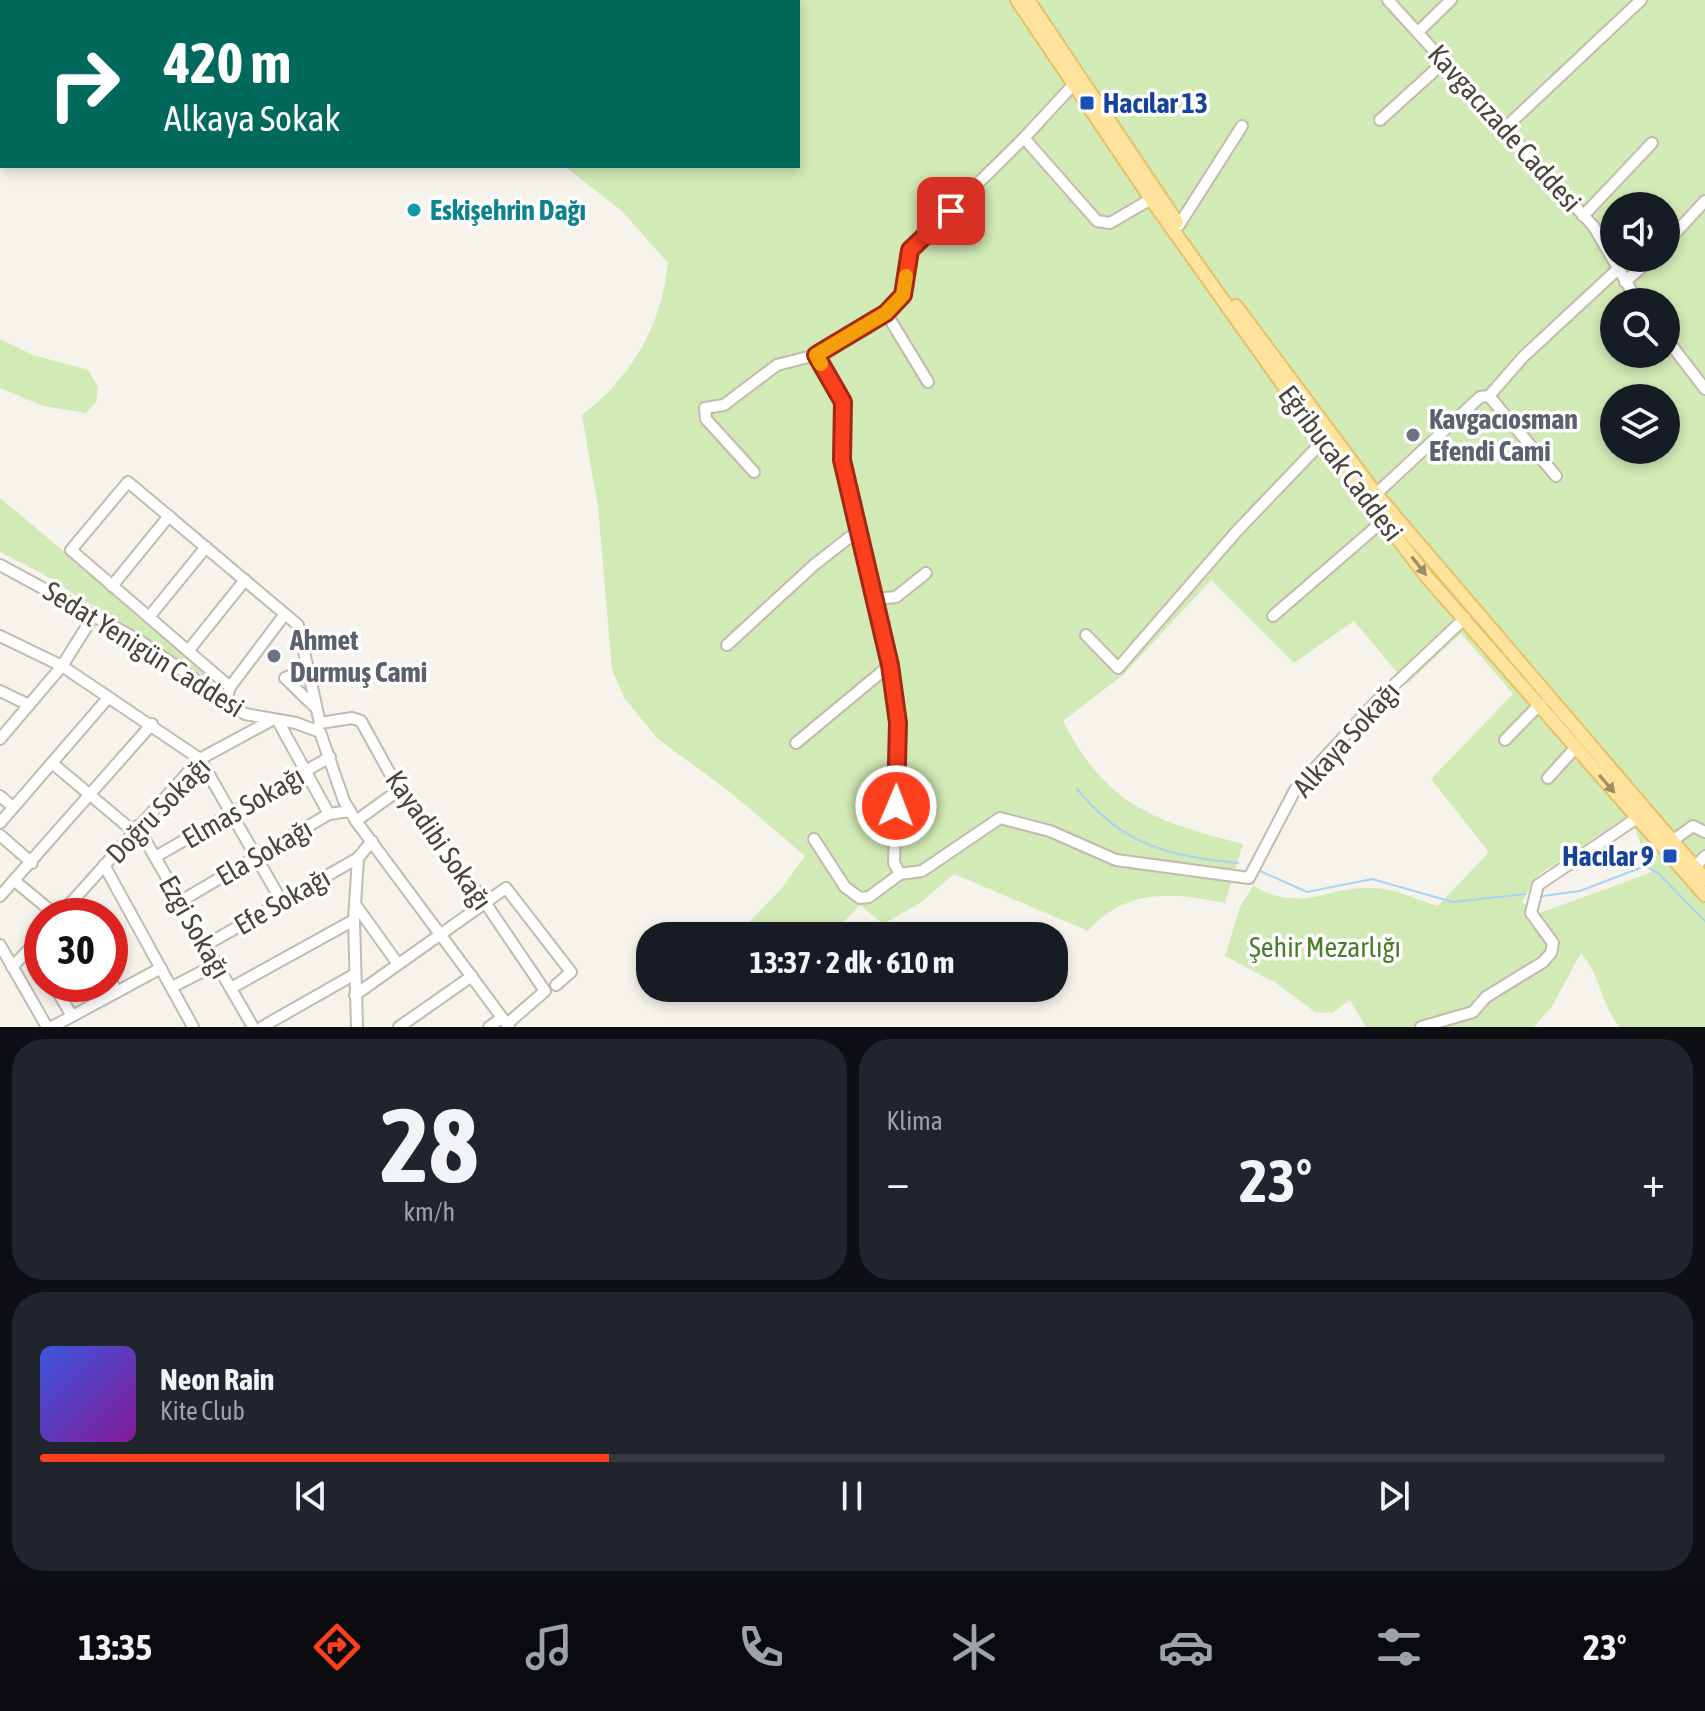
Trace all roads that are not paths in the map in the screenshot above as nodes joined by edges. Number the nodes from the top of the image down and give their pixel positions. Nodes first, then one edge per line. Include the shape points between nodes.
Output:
1 (1017, 0) edge
2 (1028, 0) edge
3 (1388, 0) edge
4 (1451, 0) edge
5 (1641, 0) edge
6 (1419, 31) junction
7 (1445, 61) junction
8 (1074, 84) junction
9 (1380, 120) dead end
10 (1242, 126) dead end
11 (1505, 128) junction
12 (1024, 138) junction
13 (1652, 143) dead end
14 (1151, 199) junction
15 (1705, 201) edge
16 (1583, 216) junction
17 (1179, 225) junction
18 (1680, 228) edge
19 (1600, 238) edge
20 (1615, 272) edge
21 (1620, 272) edge
22 (1636, 272) edge
23 (1625, 282) junction
24 (1629, 288) edge
25 (886, 313) junction
26 (816, 355) junction
27 (1680, 356) edge
28 (928, 382) dead end
29 (1705, 389) edge
30 (1489, 396) junction
31 (1323, 441) junction
32 (754, 472) dead end
33 (1556, 476) dead end
34 (1376, 494) junction
35 (169, 516) junction
36 (1384, 520) junction
37 (860, 529) junction
38 (206, 547) junction
39 (0, 565) edge
40 (926, 573) dead end
41 (245, 580) junction
42 (112, 586) junction
43 (875, 599) junction
44 (285, 614) junction
45 (94, 615) junction
46 (1273, 616) dead end
47 (149, 617) junction
48 (1465, 618) junction
49 (1086, 635) dead end
50 (0, 636) edge
51 (727, 645) dead end
52 (188, 651) junction
53 (890, 665) junction
54 (62, 666) junction
55 (308, 668) junction
56 (230, 687) junction
57 (0, 691) edge
58 (108, 698) junction
59 (226, 700) junction
60 (1540, 704) junction
61 (29, 705) junction
62 (317, 709) junction
63 (274, 721) junction
64 (152, 724) junction
65 (318, 726) junction
66 (0, 739) edge
67 (1505, 740) dead end
68 (796, 743) dead end
69 (1576, 747) junction
70 (330, 757) junction
71 (200, 759) junction
72 (52, 763) junction
73 (305, 772) junction
74 (1548, 778) dead end
75 (399, 790) junction
76 (91, 795) junction
77 (0, 796) edge
78 (13, 807) junction
79 (232, 814) junction
80 (329, 814) junction
81 (353, 816) junction
82 (1637, 818) junction
83 (0, 823) edge
84 (135, 829) junction
85 (1705, 832) edge
86 (0, 835) edge
87 (814, 839) dead end
88 (372, 841) junction
89 (1672, 841) junction
90 (1705, 856) edge
91 (155, 857) junction
92 (256, 857) junction
93 (358, 858) junction
94 (32, 863) junction
95 (104, 865) junction
96 (1695, 867) junction
97 (900, 874) junction
98 (1705, 879) edge
99 (16, 882) junction
100 (1705, 895) edge
101 (0, 896) edge
102 (36, 898) edge
103 (75, 898) edge
104 (181, 901) junction
105 (484, 901) junction
106 (282, 902) junction
107 (355, 904) junction
108 (354, 920) junction
109 (442, 934) junction
110 (0, 945) edge
111 (206, 945) junction
112 (24, 956) edge
113 (217, 964) junction
114 (398, 964) junction
115 (12, 967) junction
116 (161, 968) junction
117 (355, 974) junction
118 (472, 976) junction
119 (556, 985) dead end
120 (128, 986) edge
121 (172, 987) junction
122 (231, 988) junction
123 (355, 995) junction
124 (64, 1002) edge
125 (98, 1002) edge
126 (72, 1016) junction
127 (506, 1023) edge
128 (49, 1027) edge
129 (193, 1027) edge
130 (253, 1027) edge
131 (262, 1027) edge
132 (357, 1027) edge
133 (399, 1027) edge
134 (489, 1027) edge
135 (1421, 1027) edge

1 - 8 main road, Eğribucak Caddesi
2 - 17 main road, Eğribucak Caddesi
3 - 6 street, Kavgacızade Caddesi
4 - 6 street
5 - 11 street
6 - 7 street, Kavgacızade Caddesi
7 - 9 street
7 - 11 street, Kavgacızade Caddesi
8 - 12 street
8 - 14 main road, Eğribucak Caddesi
10 - 17 street
11 - 16 street, Kavgacızade Caddesi
12 - 14 street via 1097,221 1110,223
12 - 25 street via 910,250 903,295
13 - 16 street
14 - 31 main road, Eğribucak Caddesi
15 - 18 street
16 - 19 street, Kavgacızade Caddesi
17 - 34 main road, Eğribucak Caddesi
20 - 30 street
21 - 23 street, Kavgacızade Caddesi
22 - 23 street
23 - 24 street, Kavgacızade Caddesi
25 - 26 street
25 - 28 street
26 - 32 street via 777,365 724,405 704,410 706,419
26 - 37 street via 843,402 842,460
27 - 29 street
30 - 33 street
30 - 34 street via 1480,397
31 - 36 main road, Eğribucak Caddesi
31 - 49 street via 1118,668
34 - 89 main road, Eğribucak Caddesi
35 - 38 street
35 - 42 street
35 - 42 street via 128,482 71,550
36 - 46 street
36 -> 48 main road, Eğribucak Caddesi
37 - 43 street
37 - 51 street
38 - 41 street
38 - 47 street
39 - 45 street, Sedat Yenigün Caddesi
40 - 43 street via 896,597
41 - 44 street
41 - 52 street
42 - 47 street
43 - 53 street
44 - 55 street via 298,625
44 - 56 street
45 - 54 street
45 - 59 street, Sedat Yenigün Caddesi
47 - 52 street
48 - 60 main road, Eğribucak Caddesi
48 - 97 street, Alkaya Sokağı via 1377,701 1295,790 1249,878 1116,860 1050,831 1000,818 922,871
50 - 54 street
52 - 56 street
53 - 68 street
53 - 97 street via 898,723 894,863
54 - 58 street
54 - 61 street
55 - 62 street
55 - 62 street via 285,678
56 - 59 street
57 - 61 street
58 - 64 street
58 - 72 street
59 - 63 street, Sedat Yenigün Caddesi via 245,714
60 - 67 street
60 - 69 main road, Eğribucak Caddesi
61 - 66 street
62 - 65 street
63 - 65 street, Sedat Yenigün Caddesi
63 - 71 street, Doğru Sokağı
63 - 73 street
64 - 71 street
64 - 76 street
65 - 70 street
65 - 75 street, Kayadibi Sokağı via 352,718 361,721
69 - 74 street
69 -> 82 main road, Eğribucak Caddesi
70 - 73 street, Elmas Sokağı
70 - 81 street
71 - 79 street
71 - 84 street, Doğru Sokağı
72 - 76 street, Ezgi Sokağı
72 - 78 street
73 - 79 street, Elmas Sokağı
73 - 80 street
75 - 81 street
75 - 105 street, Kayadibi Sokağı
76 - 84 street, Ezgi Sokağı
76 - 94 street
77 - 78 street
78 - 83 street
79 - 91 street, Elmas Sokağı
79 - 92 street
80 - 81 street, Ela Sokağı
80 - 92 street, Ela Sokağı
81 - 88 street
82 - 100 main road, Eğribucak Caddesi
82 - 135 street via 1538,885 1531,913 1553,943 1543,962 1467,1015
84 - 91 street, Ezgi Sokağı
84 - 95 street, Doğru Sokağı
85 - 89 street via 1693,826
86 - 94 street
87 - 97 street via 845,887 860,898
88 - 93 street
88 - 109 street
89 - 96 main road, Eğribucak Caddesi
90 - 96 street
91 - 104 street, Ezgi Sokağı
92 - 104 street, Ela Sokağı
92 - 106 street
93 - 106 street, Efe Sokağı
93 - 107 street
94 - 99 street
95 - 103 street, Doğru Sokağı
95 - 116 street
96 - 98 main road, Eğribucak Caddesi
99 - 101 street
99 - 102 street
104 - 111 street, Ezgi Sokağı
105 - 109 street
105 - 119 street via 504,888 510,890 571,972
105 - 127 street, Kayadibi Sokağı via 545,991
106 - 111 street, Efe Sokağı
107 - 108 street
107 - 114 street
108 - 117 street
108 - 122 street
109 - 114 street
109 - 118 street
110 - 115 street
111 - 113 street, Ezgi Sokağı
112 - 115 street
113 - 121 street
113 - 122 street, Ezgi Sokağı
114 - 123 street
115 - 128 street
116 - 120 street
116 - 121 street
117 - 123 street
117 - 131 street
118 - 127 street
118 - 133 street
121 - 129 street
122 - 130 street, Ezgi Sokağı
123 - 132 street
124 - 126 street
125 - 126 street
126 - 128 street
127 - 134 street

